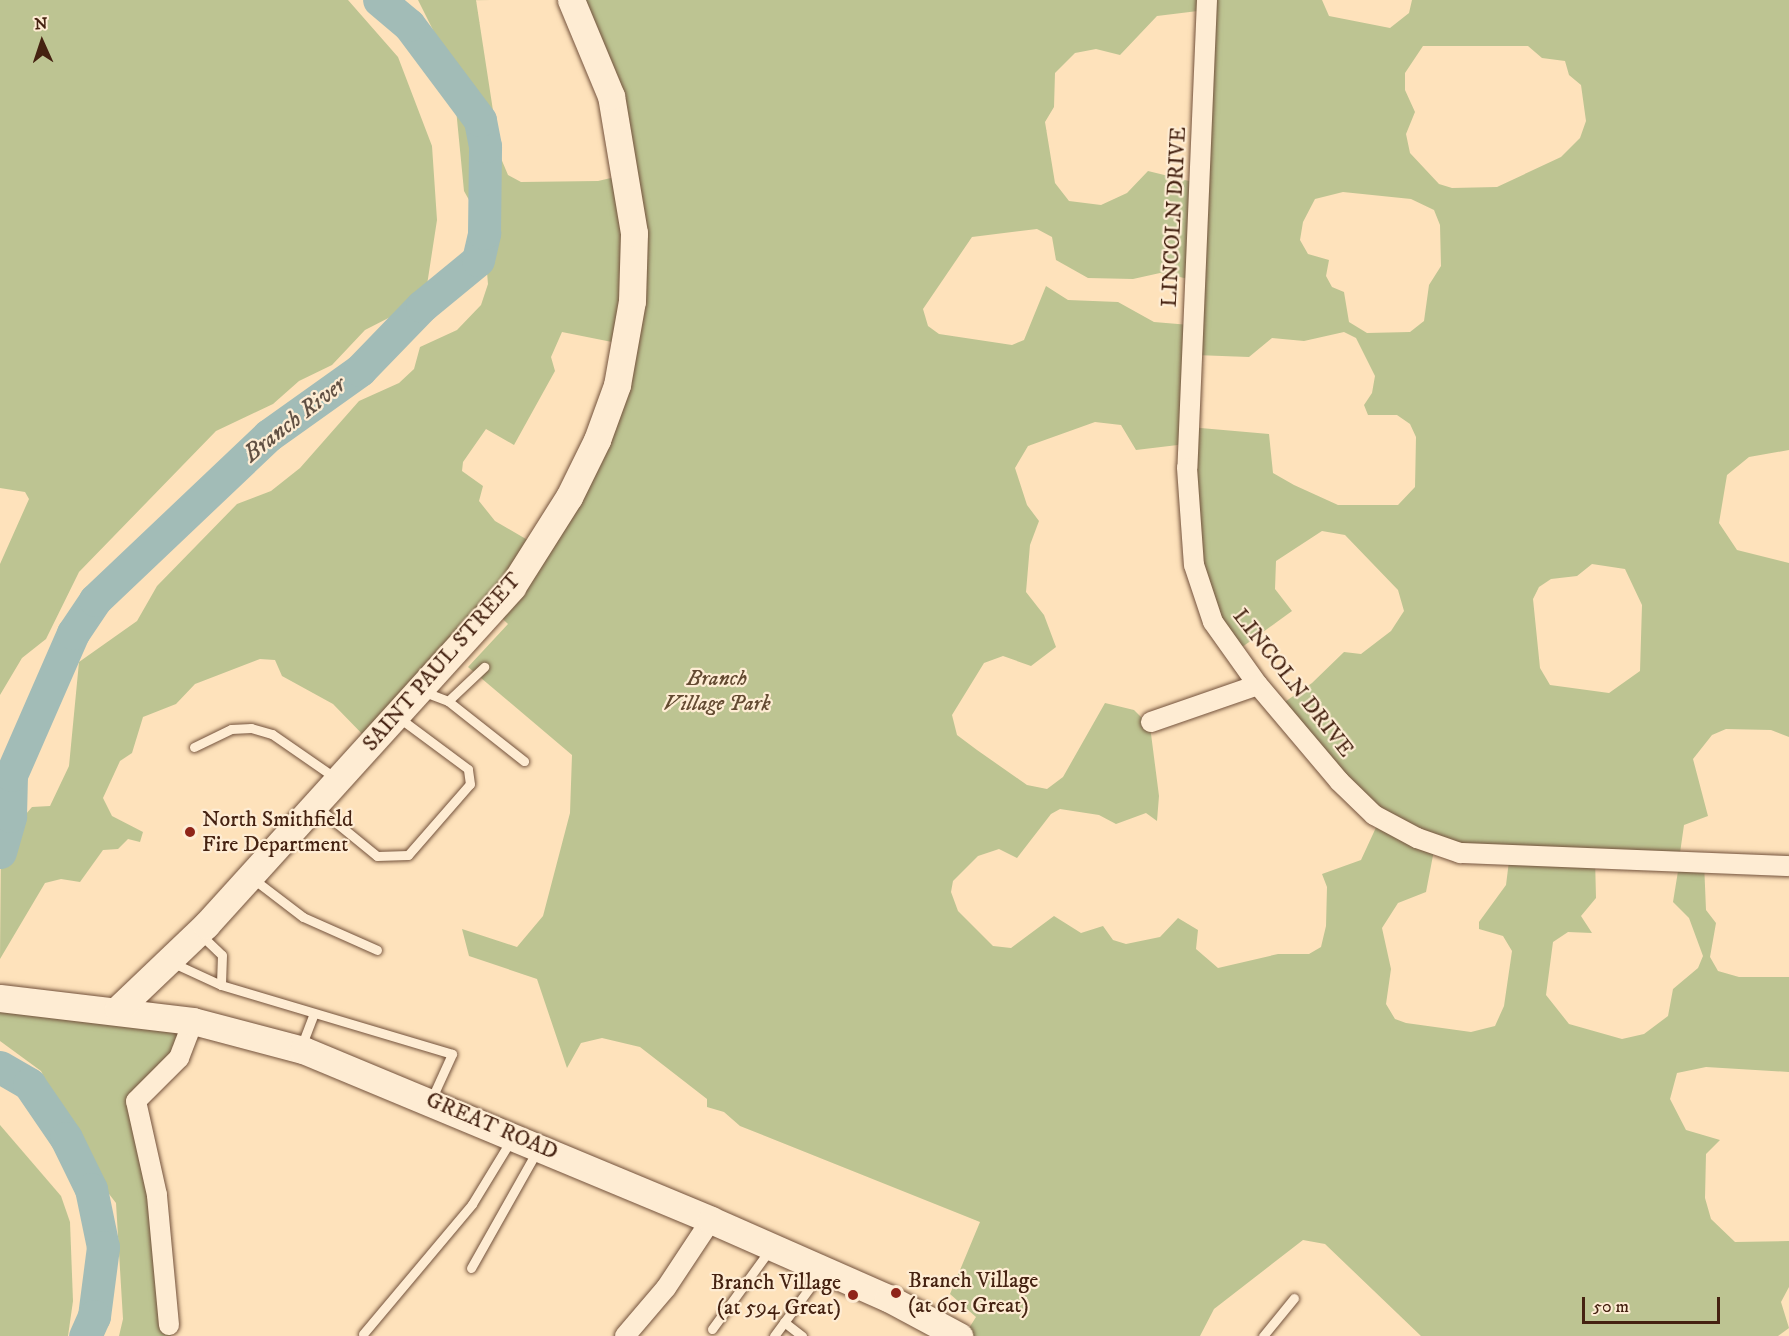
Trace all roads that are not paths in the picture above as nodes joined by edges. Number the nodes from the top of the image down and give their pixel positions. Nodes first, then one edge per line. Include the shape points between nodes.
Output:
1 (571, 0) edge
2 (1207, 0) edge
3 (484, 667) dead end
4 (1258, 685) junction
5 (420, 690) junction
6 (448, 701) junction
7 (397, 717) junction
8 (1151, 722) dead end
9 (194, 747) dead end
10 (524, 761) dead end
11 (338, 780) junction
12 (315, 806) junction
13 (1789, 866) edge
14 (250, 877) junction
15 (199, 932) junction
16 (377, 950) dead end
17 (169, 961) junction
18 (221, 985) junction
19 (0, 998) edge
20 (118, 1010) junction
21 (314, 1013) junction
22 (193, 1021) junction
23 (300, 1049) junction
24 (431, 1100) junction
25 (514, 1135) junction
26 (539, 1146) junction
27 (711, 1220) junction
28 (772, 1246) junction
29 (471, 1268) dead end
30 (823, 1269) junction
31 (1294, 1298) dead end
32 (784, 1322) junction
33 (169, 1325) dead end
34 (712, 1329) dead end
35 (363, 1334) dead end
36 (625, 1336) edge
37 (774, 1336) edge
38 (802, 1336) edge
39 (959, 1336) edge
40 (1263, 1336) edge

1 - 5 main road, SAINT PAUL STREET via 611,96 630,200 632,301 617,385 597,440 546,535 512,587
2 - 4 street, LINCOLN DRIVE via 1189,398 1189,522 1194,565 1213,622
3 - 6 lane
4 - 8 street
4 - 13 street, LINCOLN DRIVE via 1374,815 1460,853
5 - 6 lane
5 - 7 main road, SAINT PAUL STREET
6 - 10 lane
7 - 11 main road, SAINT PAUL STREET
7 - 12 lane via 468,769 470,784 408,855 377,856
9 - 11 lane via 231,729 251,728 272,734
11 - 12 main road, SAINT PAUL STREET
12 - 14 main road, SAINT PAUL STREET
14 - 15 main road, SAINT PAUL STREET
14 - 16 lane via 303,917
15 - 17 main road, SAINT PAUL STREET
15 - 18 lane via 222,954
17 - 18 lane
17 - 20 main road, SAINT PAUL STREET
18 - 21 lane
19 - 20 main road, GREAT ROAD
20 - 22 main road, GREAT ROAD
21 - 23 lane
21 - 24 lane via 452,1054
22 - 23 main road, GREAT ROAD
22 - 33 street via 179,1058 136,1101 157,1195
23 - 24 main road, GREAT ROAD
24 - 25 main road, GREAT ROAD
25 - 26 main road, GREAT ROAD
25 - 35 lane via 472,1204
26 - 27 main road, GREAT ROAD
26 - 29 lane
27 - 28 main road, GREAT ROAD
27 - 36 street via 666,1288
28 - 30 main road, GREAT ROAD
28 - 34 lane
30 - 32 lane
30 - 39 main road, GREAT ROAD
31 - 40 lane
32 - 37 lane
32 - 38 lane

